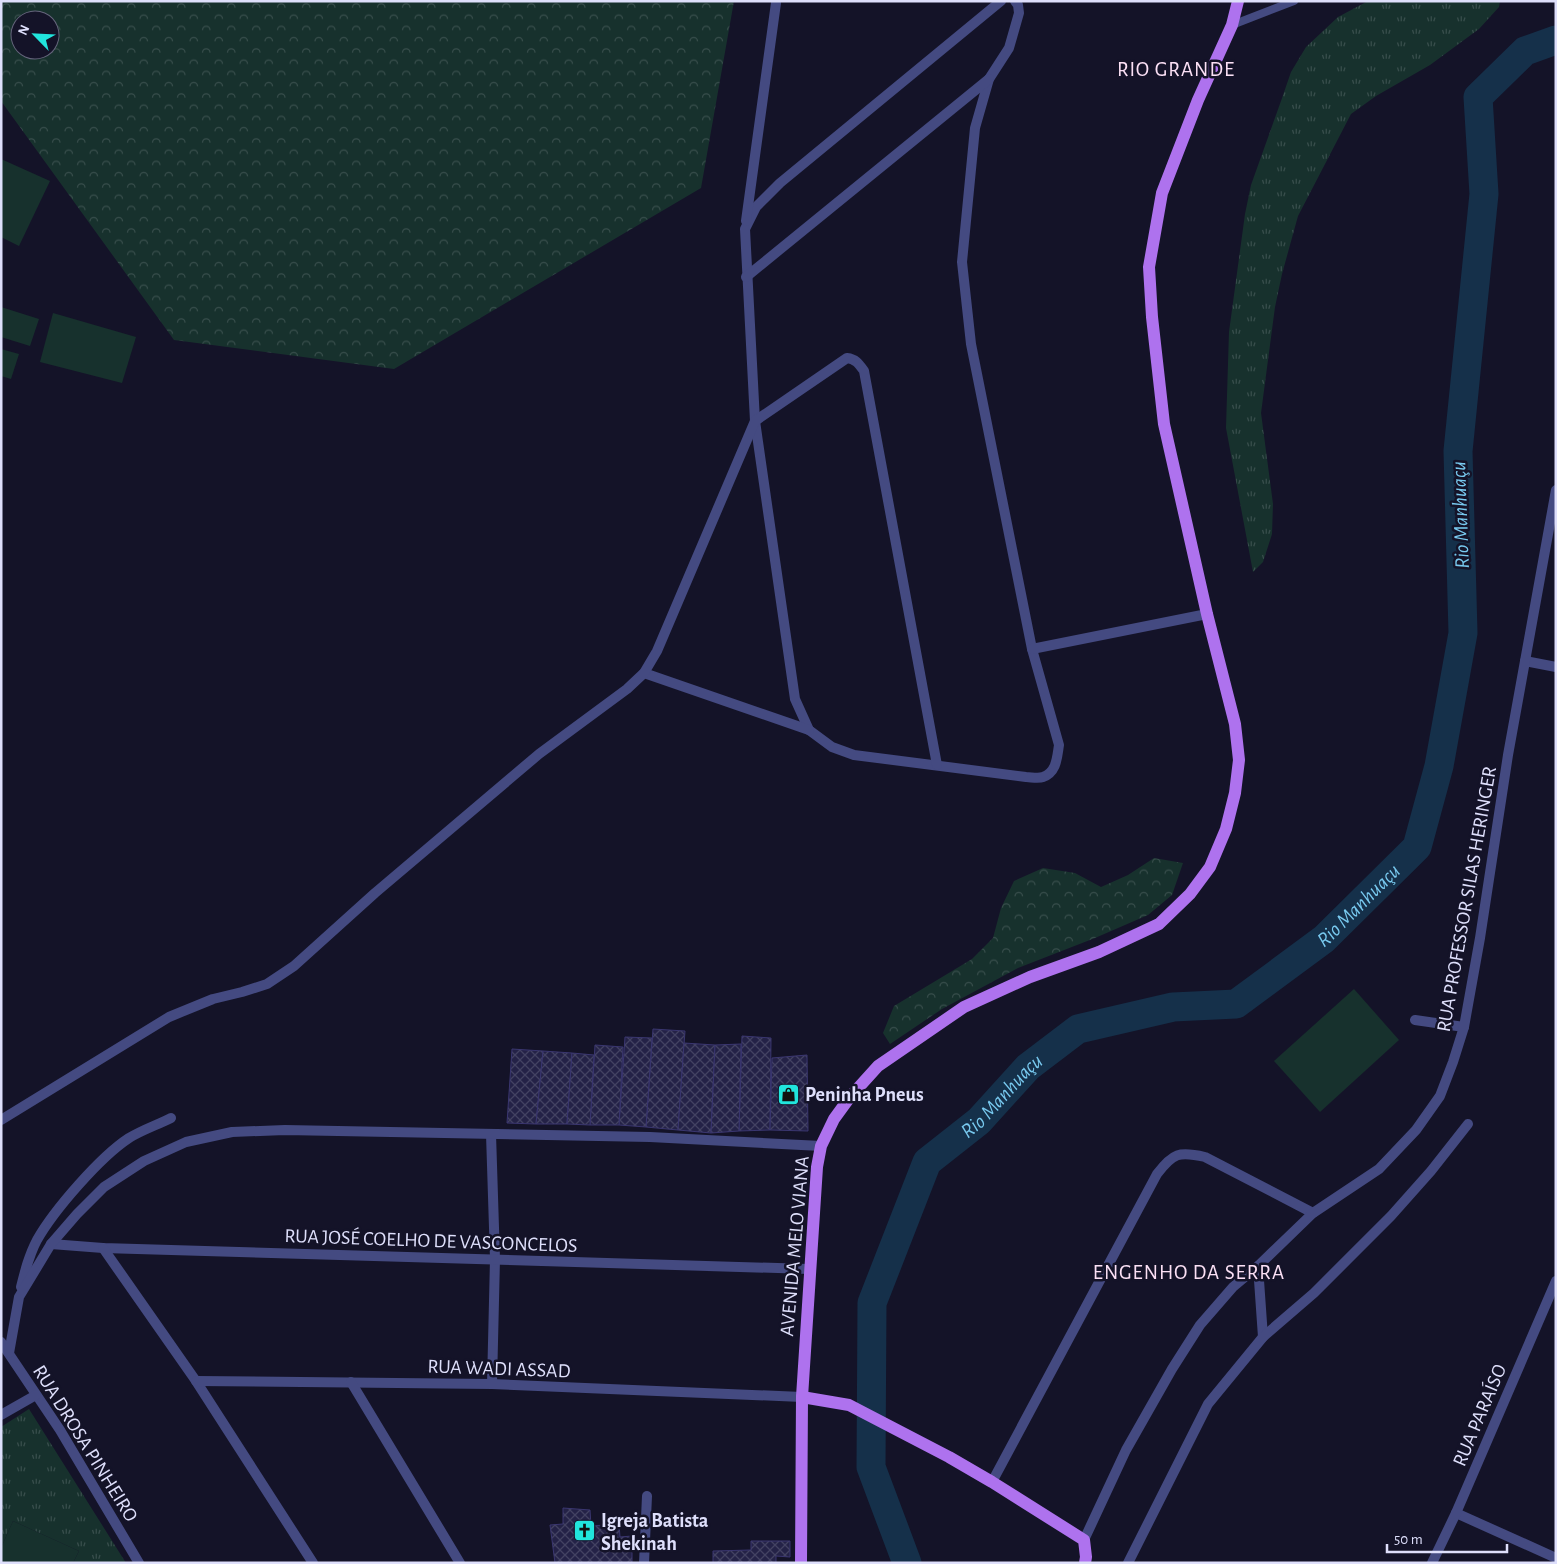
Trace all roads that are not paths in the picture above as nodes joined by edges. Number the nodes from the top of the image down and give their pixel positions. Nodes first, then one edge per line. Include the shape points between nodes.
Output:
1 (1001, 1) edge
2 (1015, 1) edge
3 (1238, 1) edge
4 (1294, 1) edge
5 (776, 3) dead end
6 (1232, 25) junction
7 (989, 79) junction
8 (745, 229) junction
9 (746, 277) junction
10 (755, 421) junction
11 (1556, 490) edge
12 (1207, 614) junction
13 (1032, 649) junction
14 (1525, 661) junction
15 (1556, 667) edge
16 (644, 673) junction
17 (809, 730) junction
18 (937, 765) junction
19 (1415, 1020) dead end
20 (1464, 1027) junction
21 (171, 1118) dead end
22 (1, 1120) edge
23 (1468, 1124) dead end
24 (492, 1134) junction
25 (821, 1146) junction
26 (1313, 1213) junction
27 (51, 1244) junction
28 (103, 1248) junction
29 (494, 1259) junction
30 (1258, 1266) junction
31 (809, 1269) junction
32 (1556, 1280) edge
33 (19, 1297) junction
34 (1263, 1337) junction
35 (1, 1342) edge
36 (9, 1352) junction
37 (196, 1382) junction
38 (351, 1382) junction
39 (492, 1384) junction
40 (36, 1394) junction
41 (802, 1397) junction
42 (1, 1416) edge
43 (992, 1482) junction
44 (647, 1496) dead end
45 (1456, 1513) junction
46 (1084, 1540) junction
47 (1556, 1558) edge
48 (140, 1563) edge
49 (313, 1563) edge
50 (460, 1563) edge
51 (644, 1563) edge
52 (801, 1563) edge
53 (1085, 1563) edge
54 (1128, 1563) edge
55 (1432, 1563) edge

1 - 8 street via 780,183 756,207
2 - 7 street via 1019,13 1009,48
3 - 6 main road, AVENIDA MELO VIANA
4 - 6 lane
5 - 8 street
6 - 12 main road, AVENIDA MELO VIANA via 1198,100 1162,193 1149,267 1164,424
7 - 9 street
7 - 13 street via 975,128 962,262 971,344
8 - 9 street
9 - 10 street
10 - 16 street via 657,651
10 - 17 street via 795,699
10 - 18 street via 847,358 858,363 864,371
11 - 14 street, RUA PROFESSOR SILAS HERINGER
12 - 13 street
12 - 25 main road, AVENIDA MELO VIANA via 1235,724 1239,760 1226,829 1210,867 1190,894 1159,924 964,1007 878,1066 834,1119
13 - 18 street via 1058,745 1057,760 1052,770 1042,777 1026,777
14 - 15 street
14 - 20 street, RUA PROFESSOR SILAS HERINGER
16 - 17 street
16 - 22 street via 539,754 294,966 267,984 213,999 169,1017
17 - 18 street via 832,747 854,755
19 - 20 street
20 - 26 street, RUA PROFESSOR SILAS HERINGER via 1440,1096 1416,1130 1380,1168
21 - 33 street via 130,1138 107,1155 67,1199 38,1240 26,1267
23 - 34 street via 1390,1216 1314,1293
24 - 25 street
24 - 27 street via 285,1130 232,1132 186,1142 144,1161 104,1187
24 - 29 street
25 - 31 main road, AVENIDA MELO VIANA via 816,1167
26 - 30 street, RUA PROFESSOR SILAS HERINGER
26 - 43 street via 1205,1157 1187,1152 1168,1159
27 - 28 street, RUA JOSÉ COELHO DE VASCONCELOS
27 - 33 street
28 - 29 street, RUA JOSÉ COELHO DE VASCONCELOS
28 - 37 street
29 - 31 street, RUA JOSÉ COELHO DE VASCONCELOS
29 - 39 street
30 - 34 street
30 - 46 street, RUA PROFESSOR SILAS HERINGER via 1233,1287 1200,1325 1172,1369 1126,1450
31 - 41 main road, AVENIDA MELO VIANA
32 - 45 street, RUA PARAÍSO
33 - 36 street
34 - 54 street via 1208,1404
35 - 36 street, RUA DROSA PINHEIRO
36 - 40 street, RUA DROSA PINHEIRO
37 - 38 street, RUA WADI ASSAD
37 - 49 street
38 - 39 street, RUA WADI ASSAD
38 - 50 street
39 - 41 street, RUA WADI ASSAD
40 - 42 street
40 - 48 street, RUA DROSA PINHEIRO
41 - 43 main road via 849,1405
41 - 52 main road, AVENIDA MELO VIANA
43 - 46 main road
44 - 51 street
45 - 47 street
45 - 55 street, RUA PARAÍSO
46 - 53 main road

